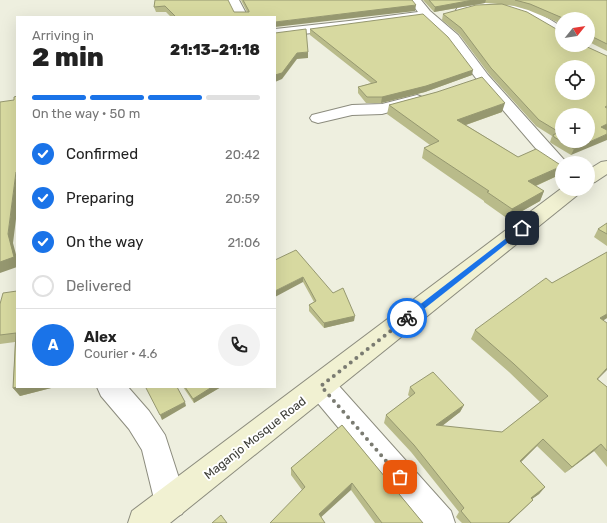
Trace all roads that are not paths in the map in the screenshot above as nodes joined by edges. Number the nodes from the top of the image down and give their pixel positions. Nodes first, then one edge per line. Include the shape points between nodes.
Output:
1 (233, 0) edge
2 (415, 0) edge
3 (508, 3) edge
4 (438, 14) junction
5 (241, 16) edge
6 (555, 28) edge
7 (276, 33) edge
8 (482, 78) junction
9 (467, 83) edge
10 (430, 96) edge
11 (318, 118) dead end
12 (555, 160) edge
13 (607, 166) edge
14 (595, 174) edge
15 (564, 196) edge
16 (321, 386) junction
17 (112, 388) edge
18 (171, 503) junction
19 (144, 523) edge
20 (439, 523) edge

1 - 5 street
2 - 4 street
3 - 4 street
3 - 6 street
4 - 7 street
4 - 8 street
8 - 9 street
8 - 12 street
10 - 11 street via 382,109 352,110
13 - 14 street
15 - 16 street, Maganjo Mosque Road
16 - 18 street, Maganjo Mosque Road
16 - 20 street
17 - 18 street via 139,420 155,445
18 - 19 street, Maganjo Mosque Road

